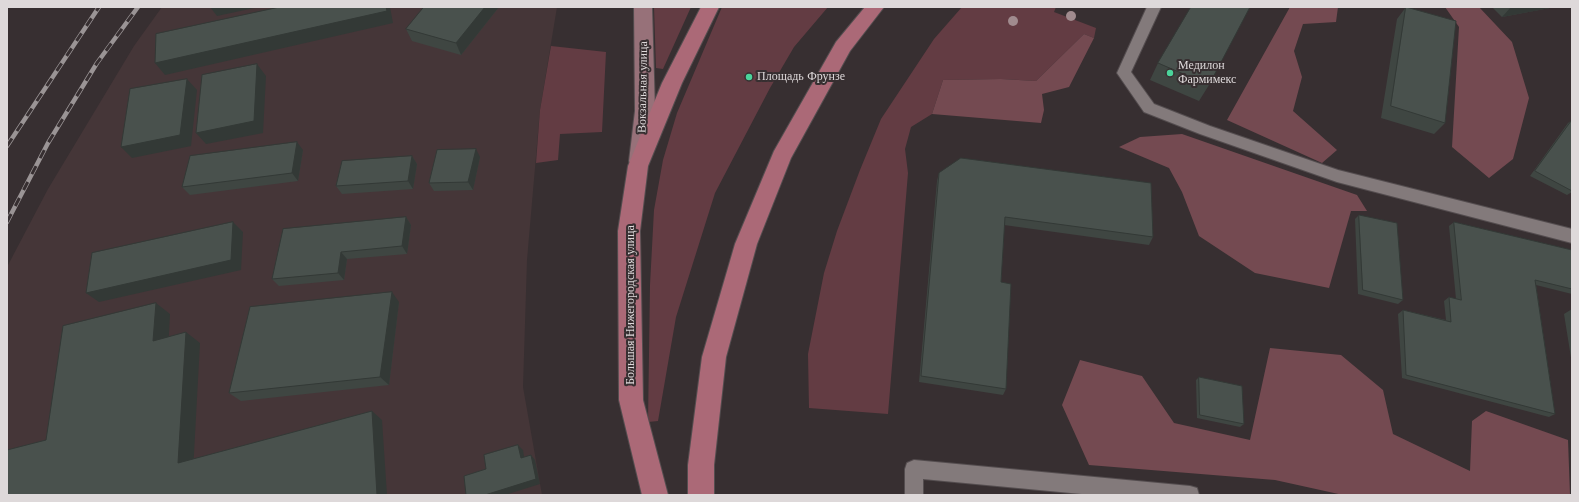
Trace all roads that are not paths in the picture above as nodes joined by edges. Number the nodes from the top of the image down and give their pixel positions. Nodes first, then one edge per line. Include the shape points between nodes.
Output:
1 (643, 7) edge
2 (710, 7) edge
3 (876, 7) edge
4 (1154, 7) edge
5 (638, 166) junction
6 (1572, 236) edge
7 (655, 495) edge
8 (701, 495) edge
9 (914, 495) edge
10 (1190, 495) edge

1 - 5 main road, Вокзальная улица via 645,111
2 - 5 main road, Большая Нижегородская улица via 672,83
3 - 8 main road via 843,47 781,157 746,244 714,357 701,465
4 - 6 lane via 1124,73 1149,108 1337,176
5 - 7 main road, Большая Нижегородская улица via 629,231 631,400
9 - 10 lane via 914,469

